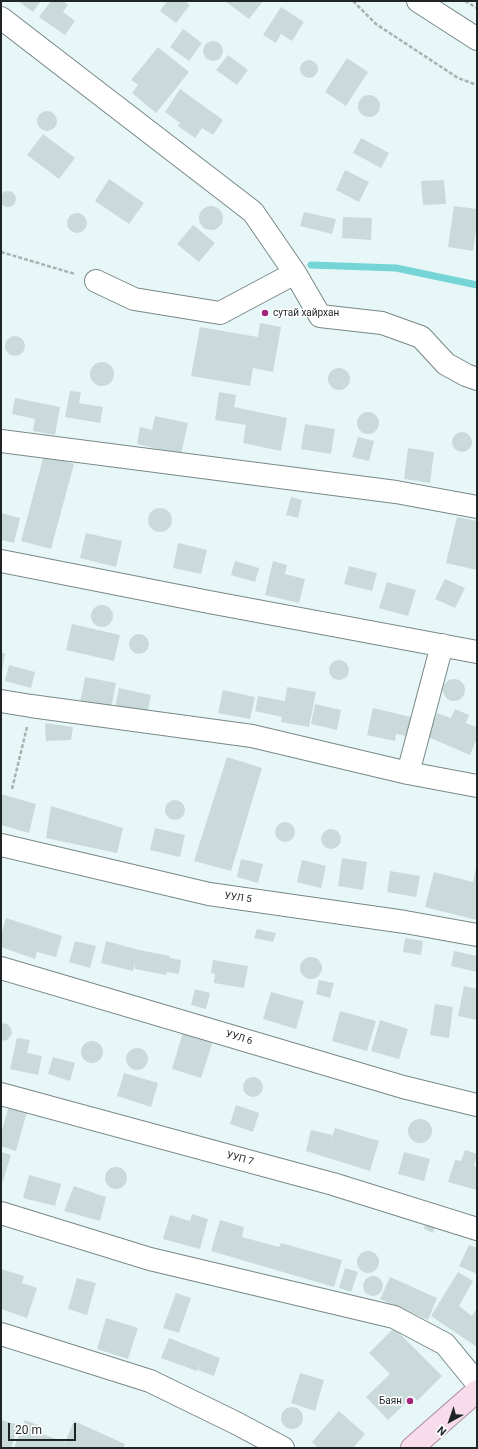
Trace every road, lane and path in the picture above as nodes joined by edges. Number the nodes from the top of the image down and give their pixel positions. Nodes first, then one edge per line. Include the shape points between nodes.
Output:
1 (352, 1) edge
2 (418, 1) edge
3 (465, 1) edge
4 (477, 8) edge
5 (1, 18) edge
6 (477, 39) edge
7 (477, 85) edge
8 (1, 252) edge
9 (295, 273) junction
10 (96, 281) joint
11 (477, 379) edge
12 (1, 441) edge
13 (477, 507) edge
14 (1, 561) edge
15 (442, 645) junction
16 (477, 652) edge
17 (1, 701) edge
18 (31, 706) junction
19 (408, 773) junction
20 (477, 786) edge
21 (12, 789) dead end
22 (1, 845) edge
23 (477, 935) edge
24 (1, 968) edge
25 (1, 1094) edge
26 (477, 1105) edge
27 (1, 1213) edge
28 (477, 1229) edge
29 (1, 1334) edge
30 (477, 1382) edge
31 (477, 1391) edge
32 (283, 1448) edge
33 (412, 1448) edge

1 - 7 path via 376,24 458,78
2 - 6 street
3 - 4 path
5 - 9 street via 253,212
8 - 10 path
9 - 10 street via 220,313 134,299
9 - 11 street via 320,316 382,323 421,337 446,364
12 - 13 street via 396,492
14 - 15 street
15 - 16 street
15 - 19 street
17 - 18 street
18 - 19 street via 252,736
18 - 21 path
19 - 20 street
22 - 23 street, УУЛ 5 via 209,894
24 - 26 street, УУЛ 6 via 403,1087
25 - 28 street, УУП 7 via 333,1184
27 - 30 street via 150,1259 394,1317 445,1344
29 - 32 street via 150,1382
31 - 33 main road

